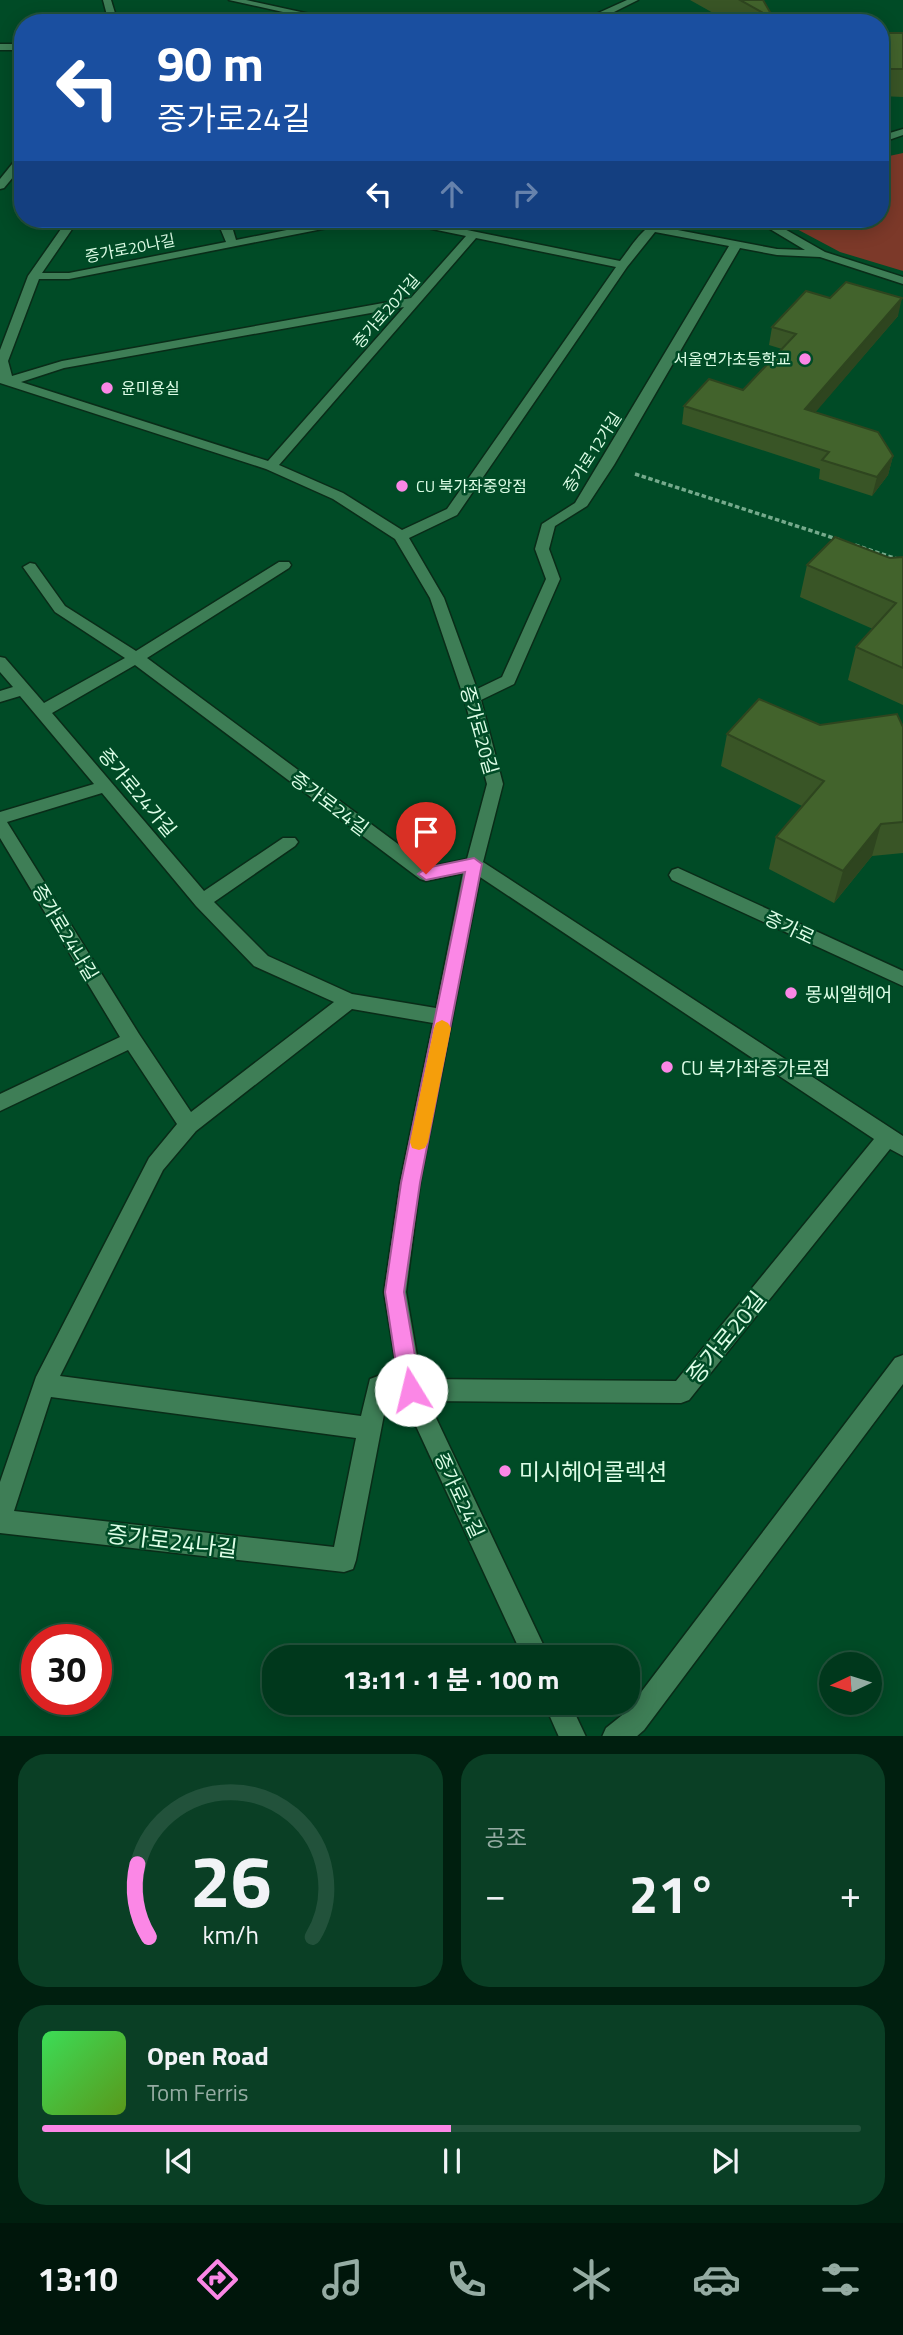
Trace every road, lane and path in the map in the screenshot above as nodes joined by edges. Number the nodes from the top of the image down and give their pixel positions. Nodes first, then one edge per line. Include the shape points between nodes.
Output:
1 (233, 0) edge
2 (634, 0) edge
3 (302, 14) edge
4 (604, 14) edge
5 (14, 166) edge
6 (0, 186) edge
7 (67, 228) edge
8 (228, 228) edge
9 (313, 228) edge
10 (444, 228) edge
11 (652, 228) joint
12 (775, 228) edge
13 (474, 234) junction
14 (737, 243) junction
15 (232, 244) junction
16 (821, 254) junction
17 (623, 265) junction
18 (34, 276) junction
19 (903, 281) edge
20 (416, 301) junction
21 (4, 380) edge
22 (607, 465) junction
23 (271, 466) junction
24 (401, 537) junction
25 (903, 561) edge
26 (284, 565) dead end
27 (30, 567) dead end
28 (136, 658) junction
29 (0, 662) edge
30 (24, 690) junction
31 (0, 697) edge
32 (472, 698) junction
33 (42, 712) junction
34 (106, 786) junction
35 (0, 821) edge
36 (289, 842) dead end
37 (474, 864) junction
38 (678, 875) dead end
39 (202, 901) junction
40 (903, 979) edge
41 (349, 1001) junction
42 (444, 1017) junction
43 (132, 1040) junction
44 (0, 1103) edge
45 (189, 1125) junction
46 (896, 1142) edge
47 (903, 1366) edge
48 (44, 1385) junction
49 (411, 1390) junction
50 (370, 1428) junction
51 (0, 1519) edge
52 (530, 1645) edge
53 (563, 1715) edge
54 (573, 1736) edge
55 (616, 1736) edge

1 - 3 street
2 - 4 street
5 - 6 street
7 - 18 street, 증가로20나길
8 - 15 street
9 - 15 street, 증가로20나길
10 - 13 street
11 - 14 street
11 - 17 street
12 - 16 street
13 - 17 street
13 - 20 street, 증가로20가길
14 - 16 street via 777,252
14 - 22 street, 증가로12가길
15 - 18 street, 증가로20나길 via 69,276
16 - 19 street
17 - 24 street via 452,512
18 - 21 street, 증가로20나길 via 2,361
20 - 21 street via 62,365
20 - 23 street, 증가로20가길
21 - 23 street, 증가로20길
22 - 25 path
22 - 32 street, 증가로12가길 via 580,506 549,524 542,549 553,579 508,680
23 - 24 street, 증가로20길 via 338,496
24 - 32 street, 증가로20길 via 437,598
26 - 28 street
27 - 28 street, 증가로24길 via 60,609
28 - 33 street
28 - 37 street, 증가로24길 via 426,874
29 - 30 street, 증가로24가길
30 - 31 street
30 - 33 street, 증가로24가길
32 - 37 street, 증가로20길 via 495,784
33 - 34 street, 증가로24가길
34 - 35 street
34 - 39 street, 증가로24가길
35 - 43 street, 증가로24나길
36 - 39 street
37 - 42 street, 증가로24길
37 - 46 street, 증가로20길
38 - 40 street, 증가로
39 - 41 street, 증가로24가길 via 261,961
41 - 42 street, 증가로24가길
41 - 45 street, 증가로24나길
42 - 49 street, 증가로24길 via 410,1183 394,1292
43 - 44 street
43 - 45 street, 증가로24나길
45 - 48 street, 증가로24나길 via 156,1164
46 - 49 street, 증가로20길 via 681,1392
47 - 55 street via 635,1721
48 - 50 street
48 - 51 street, 증가로24나길
49 - 50 street via 378,1387
49 - 52 street, 증가로24길
50 - 51 street, 증가로24나길 via 344,1560
53 - 54 street

